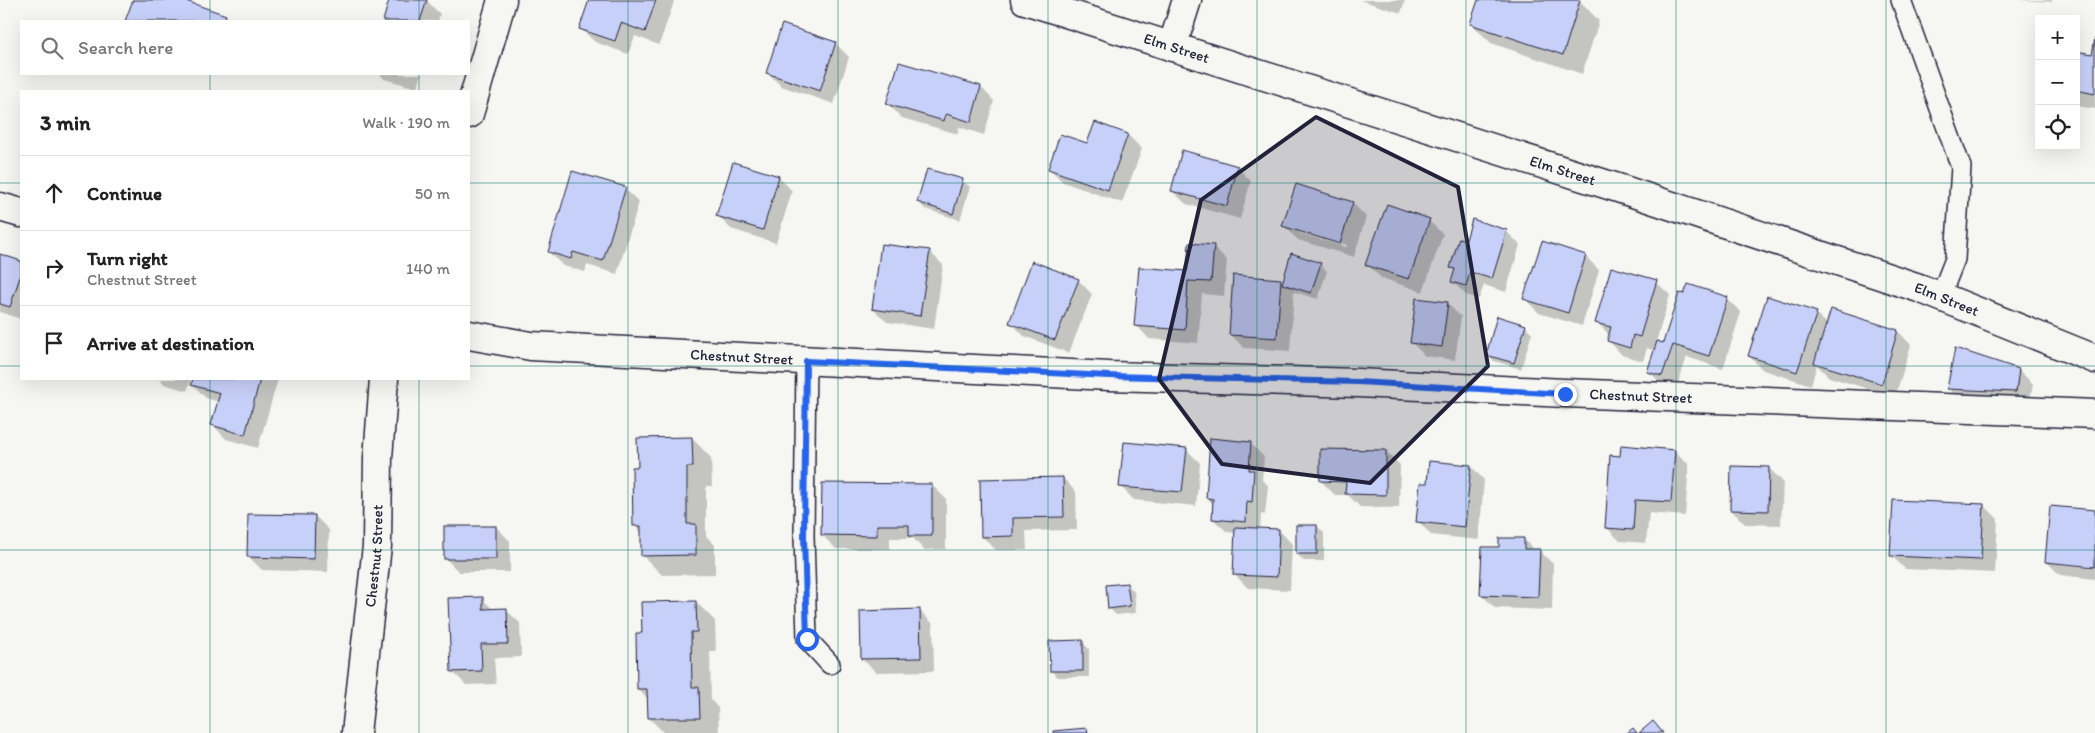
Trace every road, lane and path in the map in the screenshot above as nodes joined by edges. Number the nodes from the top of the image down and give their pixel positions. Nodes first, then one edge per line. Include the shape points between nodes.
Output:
1 (502, 0) edge
2 (1024, 0) edge
3 (1186, 0) edge
4 (1901, 0) edge
5 (1172, 47) junction
6 (470, 111) edge
7 (0, 206) edge
8 (20, 213) edge
9 (1940, 298) junction
10 (470, 335) edge
11 (2095, 359) edge
12 (806, 361) junction
13 (384, 380) edge
14 (2095, 414) edge
15 (830, 664) dead end
16 (356, 733) edge

1 - 6 street
2 - 5 street, Elm Street
3 - 5 street
4 - 9 lane via 1961,167 1955,259
5 - 9 street, Elm Street via 1621,189
7 - 8 street
9 - 11 street, Elm Street
10 - 12 street, Chestnut Street via 531,346
12 - 14 street, Chestnut Street via 1109,376 1358,382 1565,394
12 - 15 lane via 804,536 807,639
13 - 16 street, Chestnut Street via 378,458 377,546

